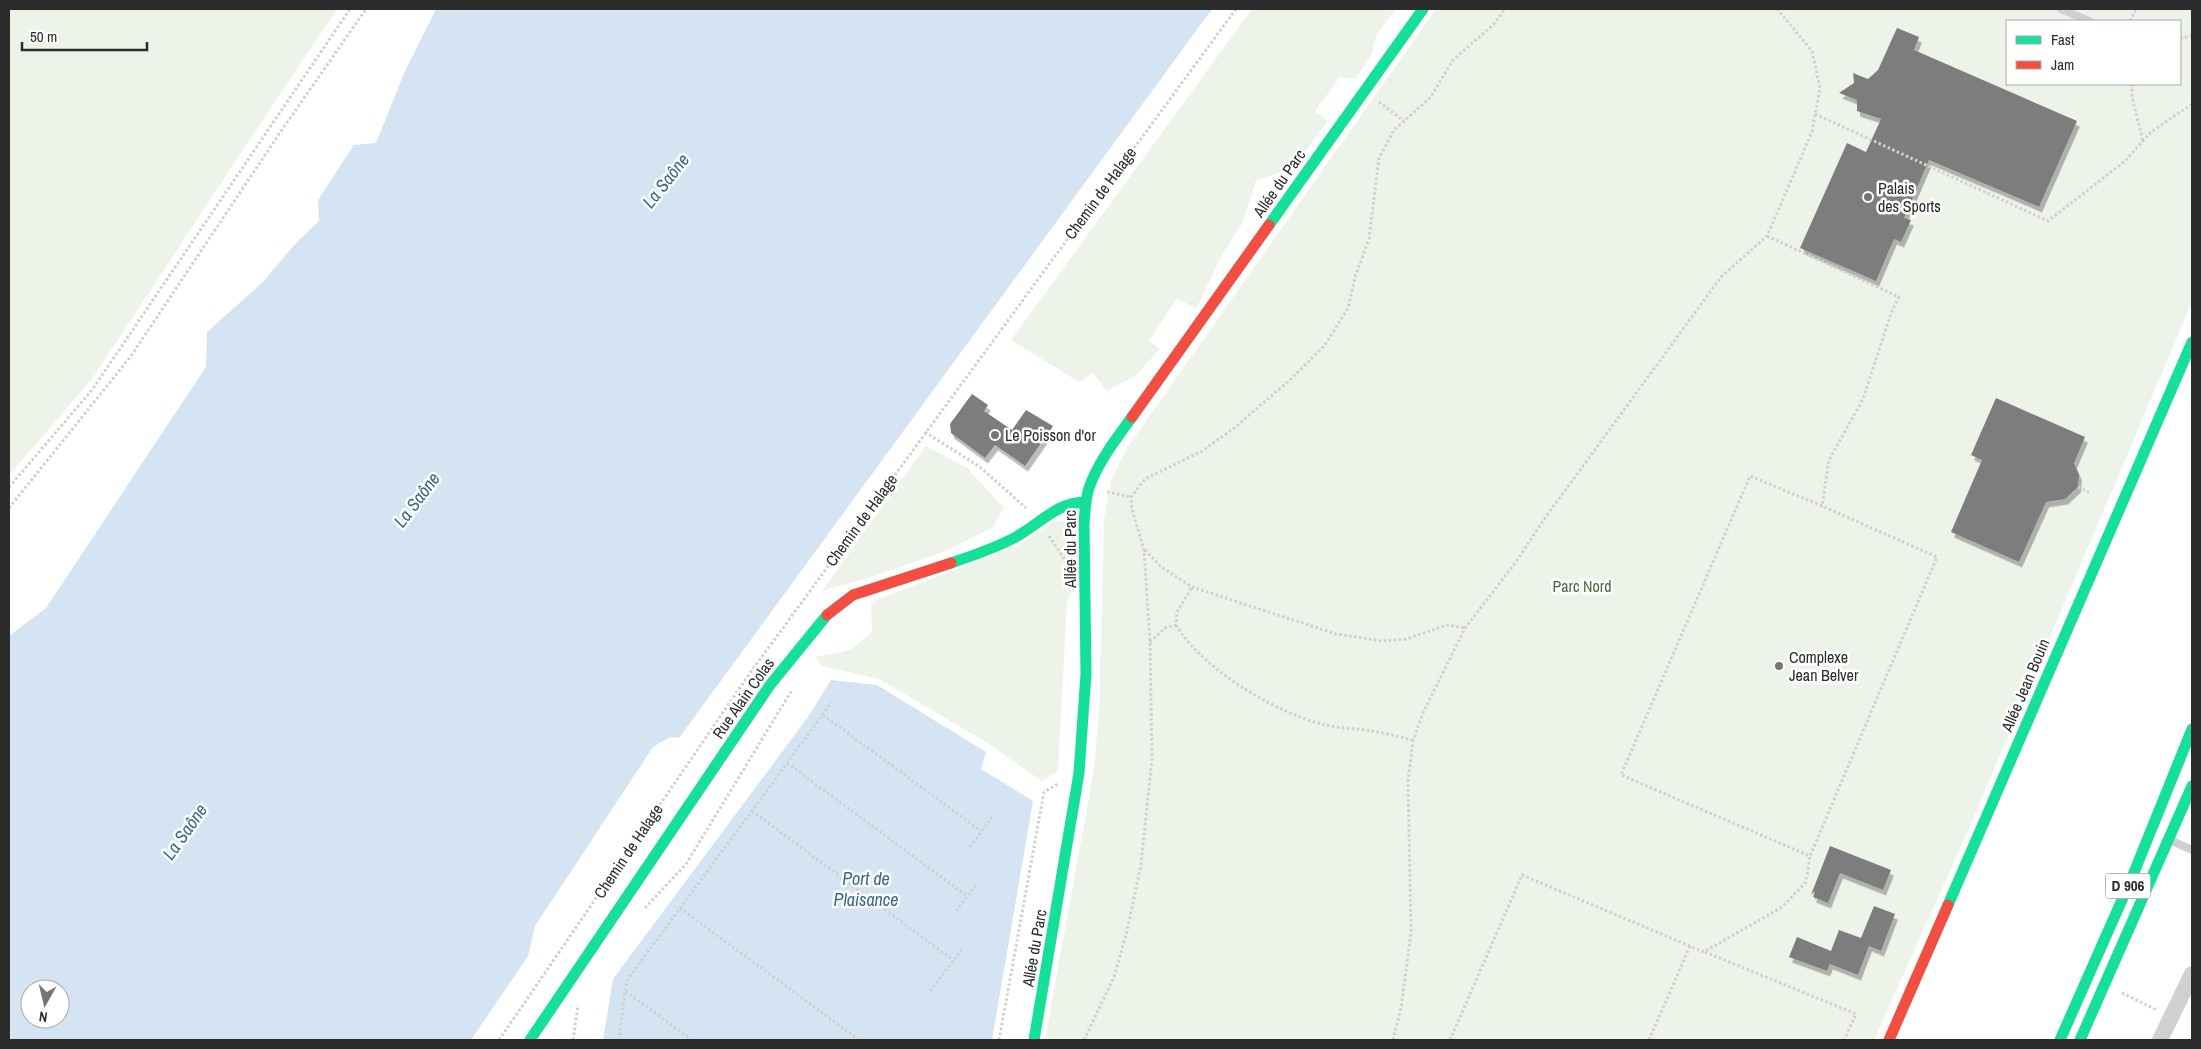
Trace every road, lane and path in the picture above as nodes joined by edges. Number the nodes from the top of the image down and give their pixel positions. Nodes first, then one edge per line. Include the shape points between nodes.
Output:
1 (350, 9) edge
2 (366, 9) edge
3 (1236, 9) edge
4 (1422, 9) edge
5 (1505, 9) edge
6 (1777, 9) edge
7 (2061, 9) edge
8 (2087, 20) edge
9 (2132, 85) edge
10 (1365, 90) junction
11 (2192, 104) edge
12 (1815, 114) junction
13 (1404, 121) junction
14 (2143, 141) junction
15 (1767, 236) junction
16 (2192, 342) edge
17 (925, 432) junction
18 (9, 487) edge
19 (2078, 487) dead end
20 (2089, 492) dead end
21 (1086, 502) junction
22 (1822, 506) junction
23 (9, 508) edge
24 (1039, 522) junction
25 (1144, 550) junction
26 (1085, 572) junction
27 (1192, 588) junction
28 (1176, 625) junction
29 (1464, 628) junction
30 (1150, 642) junction
31 (778, 675) junction
32 (832, 702) dead end
33 (823, 714) junction
34 (2192, 729) edge
35 (1413, 740) junction
36 (787, 763) junction
37 (1079, 773) junction
38 (2192, 786) edge
39 (752, 811) junction
40 (992, 817) dead end
41 (981, 831) junction
42 (2169, 840) junction
43 (970, 847) dead end
44 (2192, 850) edge
45 (1810, 856) junction
46 (976, 885) dead end
47 (967, 896) junction
48 (680, 908) junction
49 (956, 911) dead end
50 (638, 914) dead end
51 (1690, 946) junction
52 (963, 948) dead end
53 (1704, 952) junction
54 (953, 960) junction
55 (2192, 974) edge
56 (2104, 985) junction
57 (625, 991) junction
58 (930, 991) dead end
59 (578, 1002) dead end
60 (2172, 1016) junction
61 (498, 1040) edge
62 (530, 1040) edge
63 (573, 1040) edge
64 (619, 1040) edge
65 (692, 1040) edge
66 (859, 1040) edge
67 (999, 1040) edge
68 (1034, 1040) edge
69 (1084, 1040) edge
70 (1393, 1040) edge
71 (1450, 1040) edge
72 (1649, 1040) edge
73 (1844, 1040) edge
74 (1889, 1040) edge
75 (2060, 1040) edge
76 (2080, 1040) edge
77 (2160, 1040) edge

1 - 18 path via 92,390
2 - 23 path via 131,356
3 - 17 path, Chemin de Halage
4 - 10 street, Allée du Parc
5 - 13 path via 1494,24 1453,60 1430,98
6 - 12 path via 1812,51 1820,88
7 - 8 lane
9 - 14 path
10 - 13 path
10 - 21 street, Allée du Parc via 1108,452 1092,480
11 - 14 path
12 - 14 path via 2048,221 2124,161
12 - 15 path via 1812,132
13 - 25 path via 1394,130 1379,158 1369,239 1348,308 1325,345 1233,429 1202,451 1139,485 1131,503
15 - 22 path via 1899,298 1863,399 1829,460
15 - 29 path via 1721,278 1513,566
16 - 74 street, Allée Jean Bouin
17 - 24 path via 980,467
17 - 61 path, Chemin de Halage via 750,673
19 - 20 path
21 - 24 street, Rue Alain Colas via 1061,506
21 - 26 street, Allée du Parc
22 - 45 path via 1937,557
22 - 45 path via 1750,476 1621,775
24 - 26 path via 1069,565
24 - 31 street, Rue Alain Colas via 1014,538 960,560 853,595 830,612
25 - 27 path via 1160,566
25 - 30 path
26 - 37 street, Allée du Parc via 1086,674
27 - 28 path via 1176,612
27 - 29 path via 1362,640 1406,639 1447,625
28 - 30 path via 1165,628
28 - 35 path via 1207,660 1250,692 1294,715 1327,726
29 - 35 path
30 - 69 path via 1152,759 1141,865 1114,977
31 - 50 path via 795,686 686,864
31 - 62 street, Rue Alain Colas
32 - 33 path
33 - 36 path
33 - 41 path
34 - 75 street, D 906 via 2133,875
35 - 70 path via 1408,781 1411,932 1401,1008
36 - 39 path
36 - 47 path
37 - 67 path via 1044,792
37 - 68 street, Allée du Parc
38 - 42 street, D 906
39 - 48 path
39 - 54 path
40 - 41 path
41 - 43 path
42 - 44 lane
42 - 56 street, D 906
45 - 53 path via 1806,882 1782,907
46 - 47 path
47 - 49 path
48 - 57 path via 628,979
48 - 66 path
51 - 53 path
51 - 71 path via 1522,875
51 - 72 path
52 - 54 path
53 - 73 path via 1856,1014
54 - 58 path
55 - 60 street
56 - 60 path
56 - 76 street, D 906
57 - 64 path
57 - 65 path
59 - 63 path
60 - 77 street

